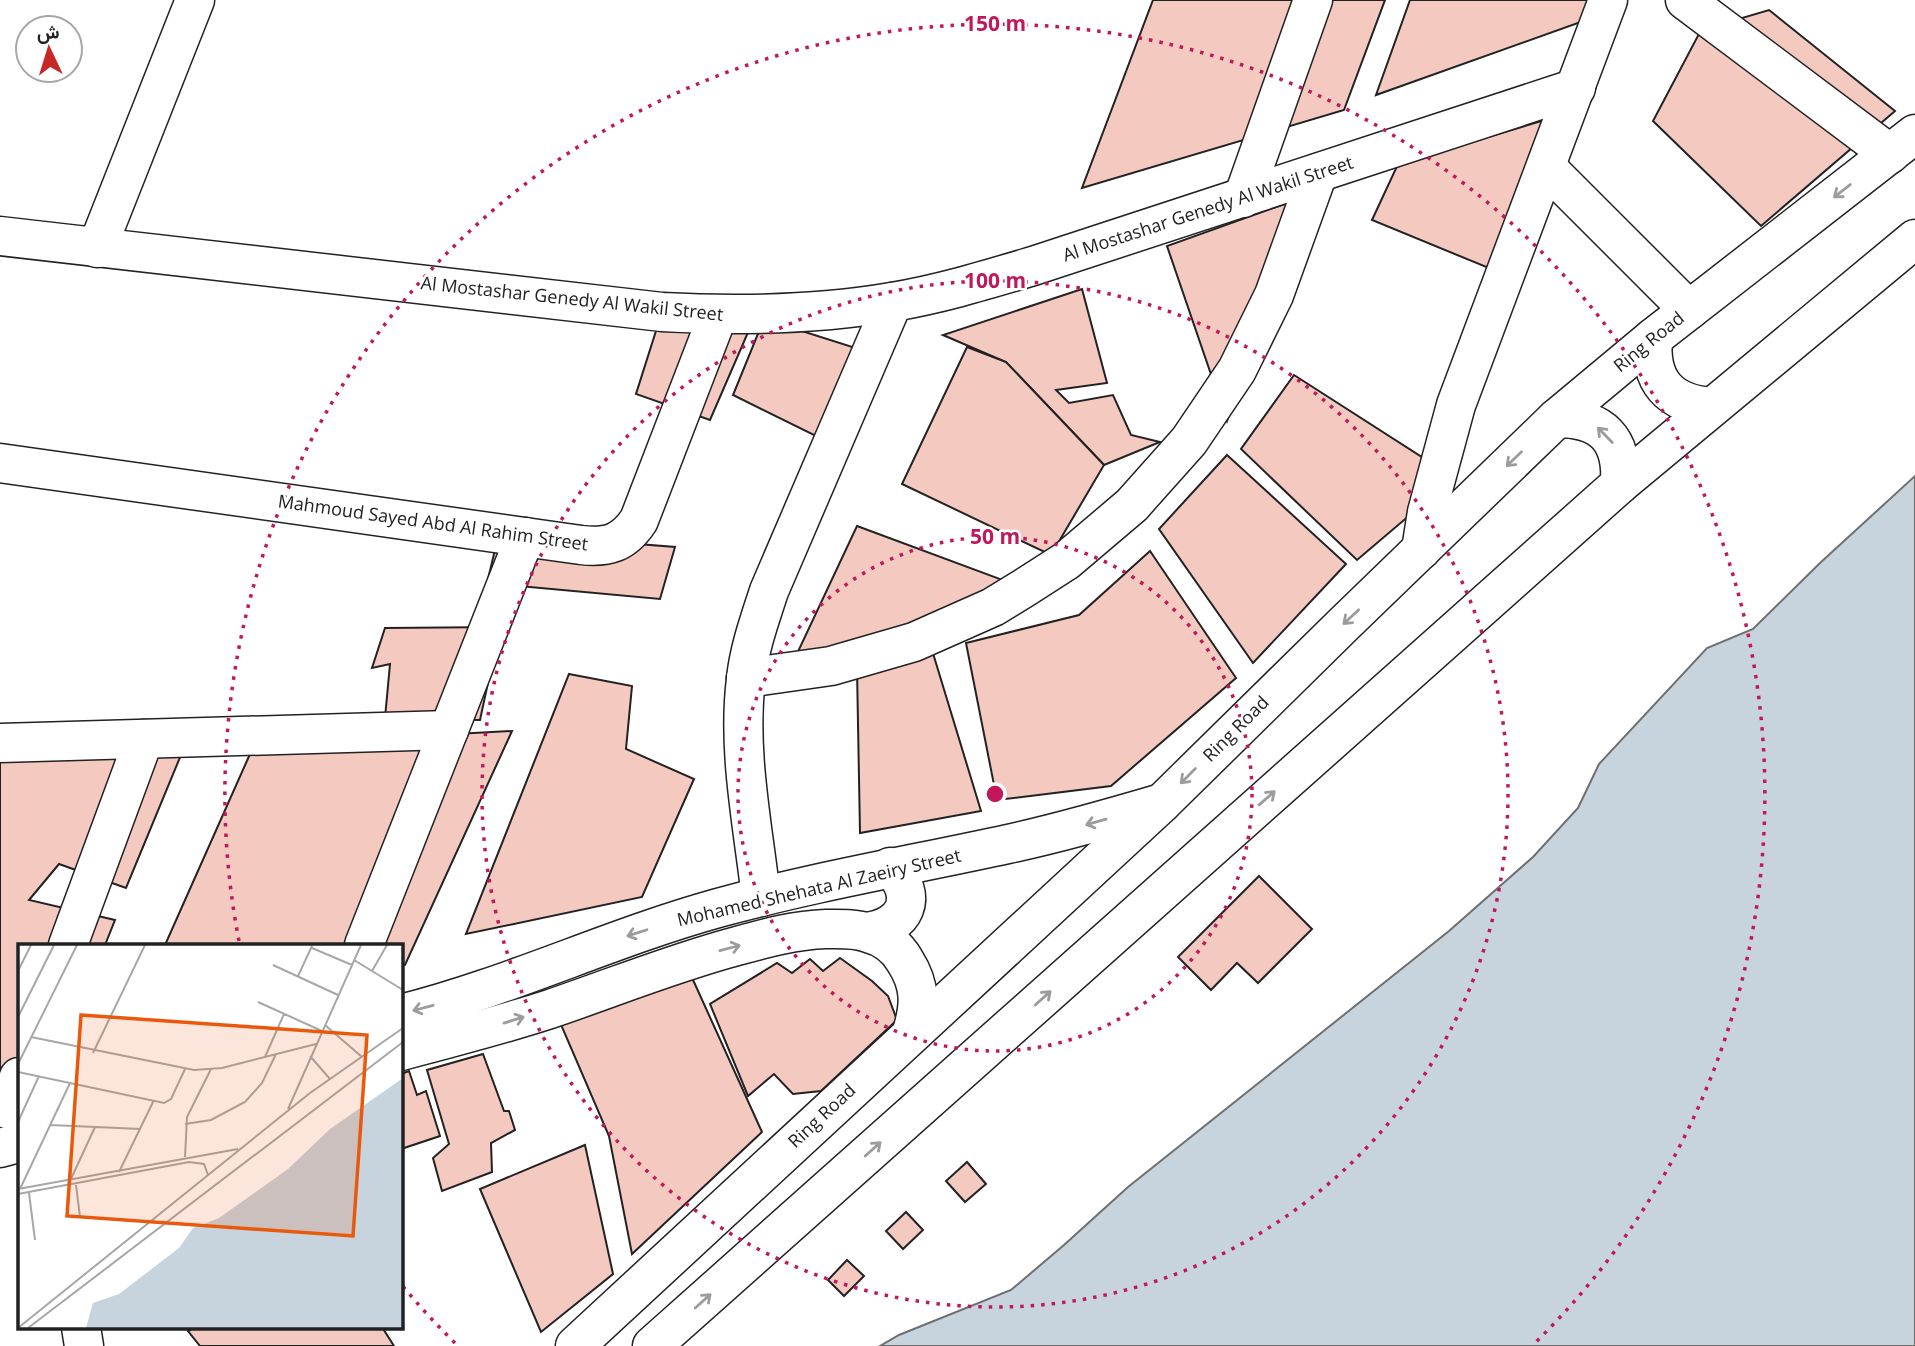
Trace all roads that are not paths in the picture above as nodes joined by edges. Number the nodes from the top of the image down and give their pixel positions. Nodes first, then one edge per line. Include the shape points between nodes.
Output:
1 (195, 0) edge
2 (1313, 0) edge
3 (1608, 0) edge
4 (1685, 0) edge
5 (1576, 88) junction
6 (1902, 144) edge
7 (1546, 167) junction
8 (1318, 173) junction
9 (1243, 198) junction
10 (0, 236) edge
11 (1915, 239) edge
12 (97, 248) junction
13 (892, 302) junction
14 (1689, 310) junction
15 (718, 315) junction
16 (1653, 338) junction
17 (1712, 407) junction
18 (1557, 418) junction
19 (0, 463) edge
20 (1620, 484) junction
21 (525, 537) junction
22 (1422, 550) junction
23 (746, 678) junction
24 (449, 730) junction
25 (144, 739) junction
26 (0, 743) edge
27 (1161, 803) junction
28 (890, 867) junction
29 (761, 897) junction
30 (866, 932) junction
31 (68, 944) edge
32 (364, 944) edge
33 (402, 1014) edge
34 (912, 1032) junction
35 (402, 1051) edge
36 (13, 1109) edge
37 (0, 1148) edge
38 (81, 1328) edge
39 (84, 1346) edge
40 (575, 1346) edge
41 (652, 1346) edge

1 - 12 main road
2 - 9 main road
3 - 5 main road
4 - 6 main road
5 - 7 main road
5 - 8 main road, Al Mostashar Genedy Al Wakil Street
6 -> 14 main road, Ring Road
7 - 14 main road
7 - 22 main road via 1456,405 1427,512
8 - 9 main road, Al Mostashar Genedy Al Wakil Street
8 - 23 main road via 1274,295 1237,370 1189,441 1132,505 1066,561 982,612 914,642 831,666
9 - 13 main road, Al Mostashar Genedy Al Wakil Street via 1033,267
10 - 12 main road, Al Mostashar Genedy Al Wakil Street
11 - 17 main road
12 - 15 main road, Al Mostashar Genedy Al Wakil Street
13 - 15 main road, Al Mostashar Genedy Al Wakil Street
13 - 23 main road via 769,591
14 - 16 main road, Ring Road
15 - 21 main road, Mahmoud Sayed Abd Al Rahim Street via 631,531 621,540 594,546
16 - 17 main road via 1655,372 1665,387 1678,399
16 - 18 main road, Ring Road
17 - 20 main road
20 -> 18 main road via 1617,449 1607,434 1592,423
18 -> 22 main road, Ring Road
19 - 21 main road, Mahmoud Sayed Abd Al Rahim Street
41 -> 20 main road
21 - 24 main road
22 -> 27 main road, Ring Road
23 - 29 main road via 743,725
24 - 25 main road
24 - 32 main road
25 - 26 main road
25 - 31 main road
27 -> 28 main road, Mohamed Shehata Al Zaeiry Street via 1046,835
27 - 34 main road, Ring Road
28 - 29 main road, Mohamed Shehata Al Zaeiry Street
28 - 30 main road via 900,876 906,902 892,925
29 -> 33 main road, Mohamed Shehata Al Zaeiry Street
30 - 34 main road, Mohamed Shehata Al Zaeiry Street via 886,939 912,971 918,991
35 -> 30 main road, Mohamed Shehata Al Zaeiry Street via 491,1028 672,965 785,933
34 - 40 main road, Ring Road
36 - 37 main road
38 - 39 main road

